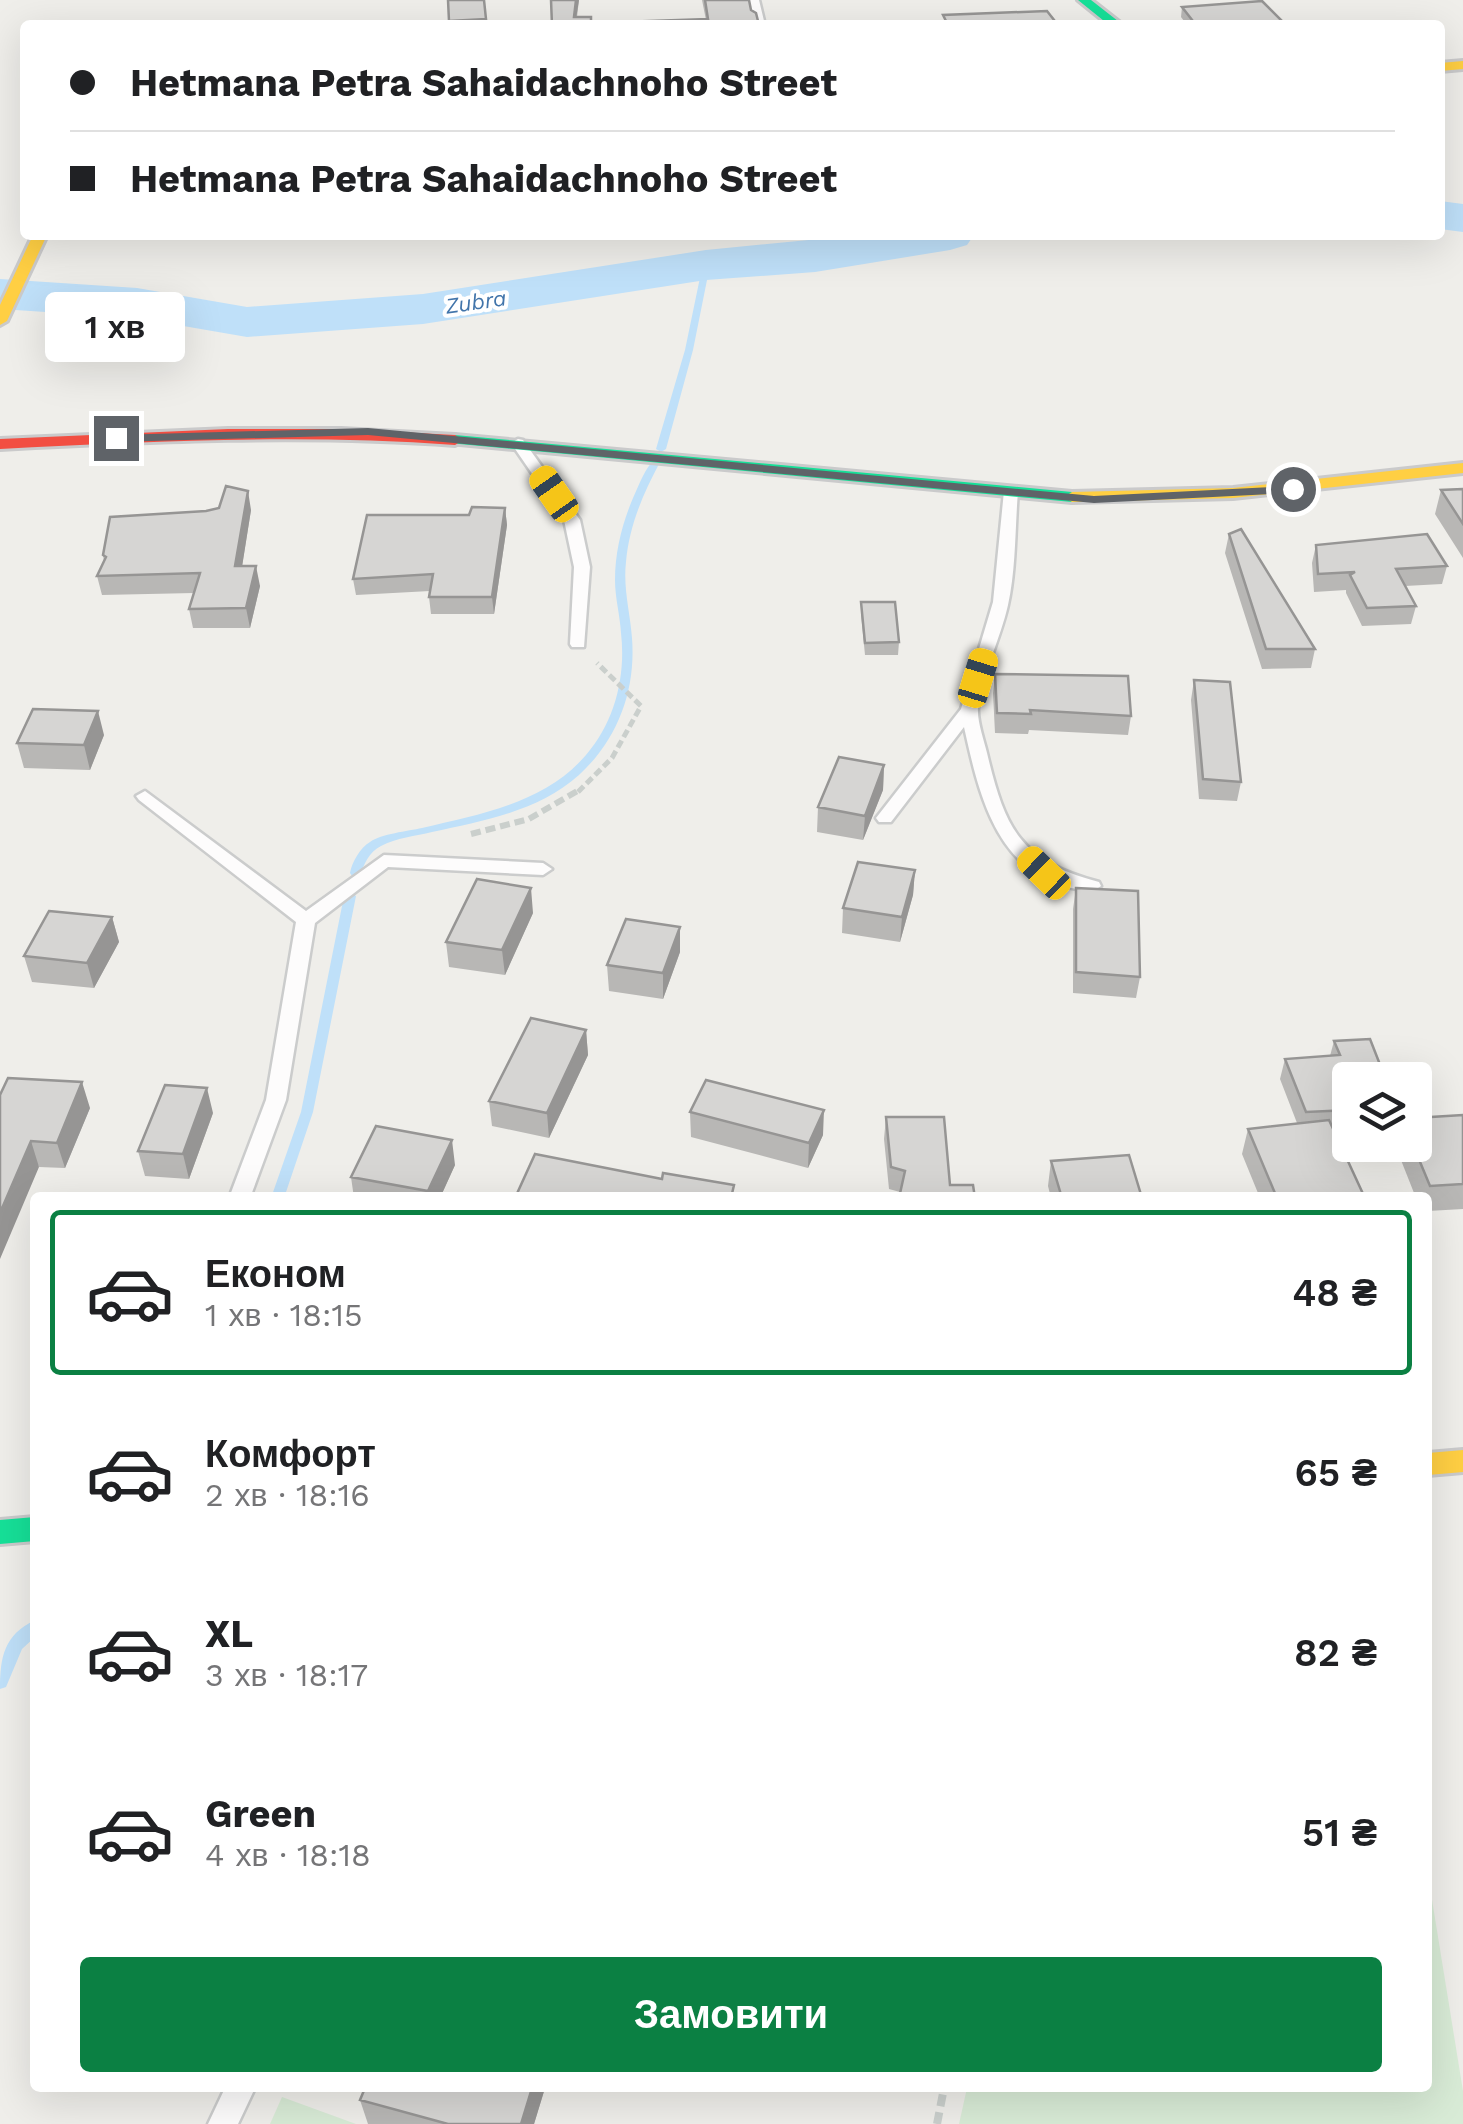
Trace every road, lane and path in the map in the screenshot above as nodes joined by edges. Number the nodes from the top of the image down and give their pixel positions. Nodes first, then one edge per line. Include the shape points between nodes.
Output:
1 (1084, 0) edge
2 (1110, 20) edge
3 (38, 240) edge
4 (3, 315) edge
5 (518, 443) junction
6 (0, 444) edge
7 (1463, 468) edge
8 (1011, 491) junction
9 (578, 644) dead end
10 (619, 687) dead end
11 (968, 710) junction
12 (145, 796) dead end
13 (885, 818) dead end
14 (460, 836) dead end
15 (543, 869) dead end
16 (1092, 886) edge
17 (306, 920) junction
18 (242, 1192) edge
19 (1463, 1462) edge
20 (1432, 1464) edge
21 (30, 1529) edge
22 (0, 1532) edge
23 (238, 2092) edge
24 (943, 2092) edge
25 (224, 2124) edge
26 (936, 2124) edge

1 - 2 street
3 - 4 street
5 - 6 street via 348,432
5 - 8 street
5 - 9 lane via 572,520 582,567
7 - 8 street via 1193,497 1094,499
8 - 11 lane via 1000,602
10 - 14 path via 641,706 624,746 593,784 546,810
11 - 13 lane
11 - 16 lane via 990,800 1013,844 1044,873
12 - 17 lane
15 - 17 lane via 384,861
17 - 18 lane via 276,1100
19 - 20 street
21 - 22 street
23 - 25 lane
24 - 26 path

